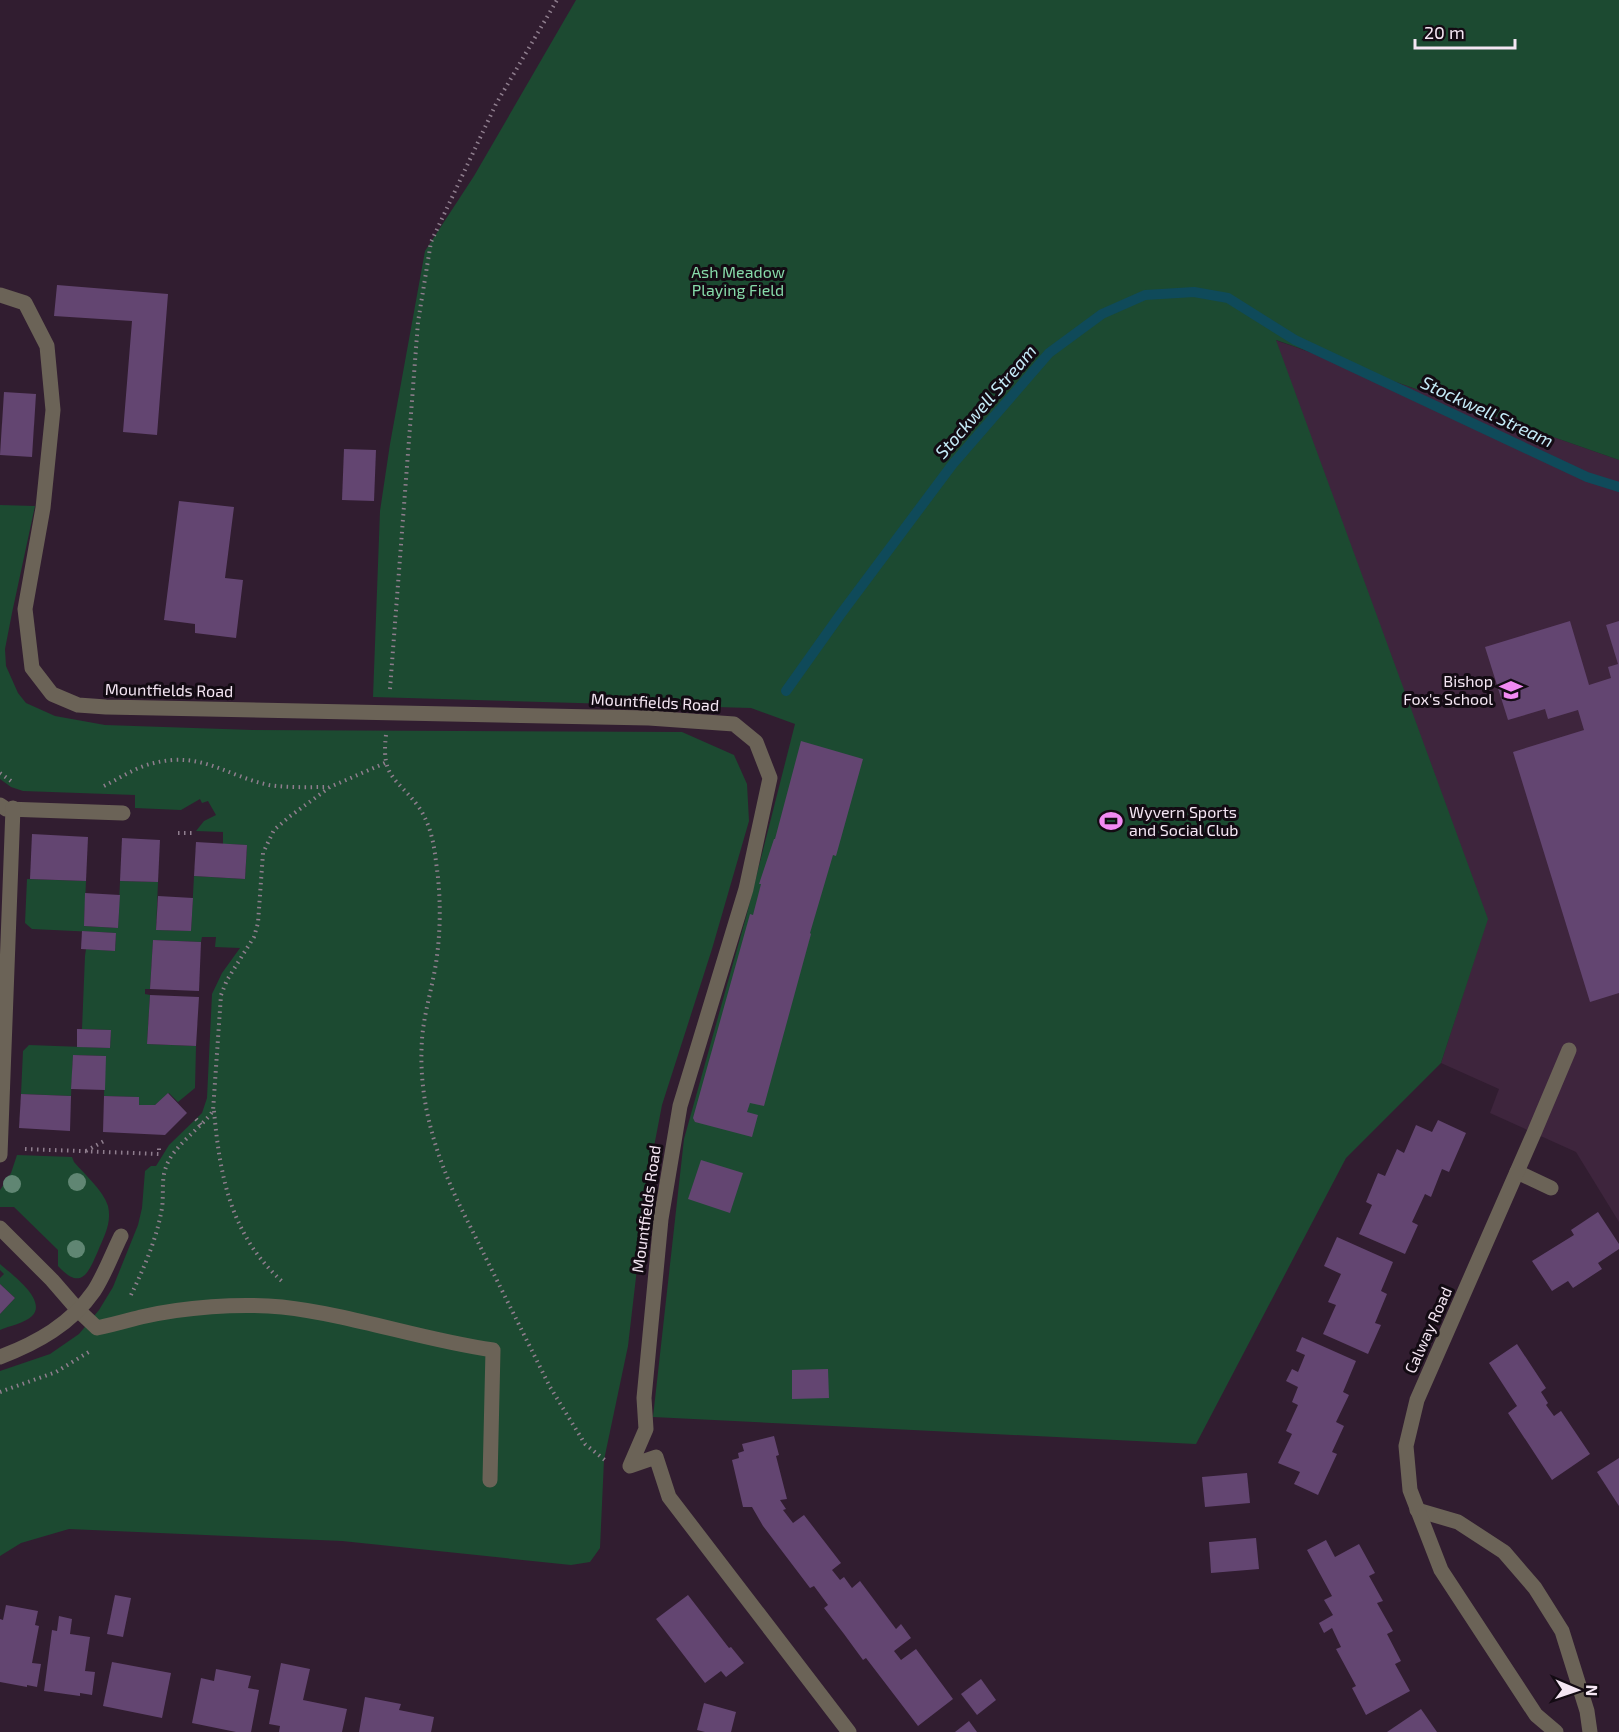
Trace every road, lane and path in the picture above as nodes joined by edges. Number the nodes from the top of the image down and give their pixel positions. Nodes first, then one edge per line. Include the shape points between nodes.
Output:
1 (557, 0) edge
2 (0, 296) edge
3 (388, 712) junction
4 (385, 763) junction
5 (0, 773) edge
6 (12, 782) dead end
7 (330, 787) junction
8 (101, 788) dead end
9 (7, 806) edge
10 (123, 813) dead end
11 (178, 832) dead end
12 (196, 833) dead end
13 (239, 950) dead end
14 (245, 953) junction
15 (215, 987) dead end
16 (222, 992) junction
17 (213, 994) dead end
18 (212, 1003) dead end
19 (219, 1004) junction
20 (210, 1041) dead end
21 (217, 1042) junction
22 (209, 1049) dead end
23 (216, 1050) junction
24 (1569, 1050) dead end
25 (213, 1111) junction
26 (196, 1119) dead end
27 (202, 1126) junction
28 (104, 1141) dead end
29 (159, 1148) dead end
30 (0, 1149) edge
31 (86, 1151) junction
32 (0, 1155) edge
33 (1516, 1172) junction
34 (1551, 1188) dead end
35 (0, 1228) edge
36 (121, 1236) dead end
37 (78, 1310) junction
38 (319, 1313) junction
39 (118, 1324) junction
40 (0, 1357) edge
41 (0, 1392) edge
42 (630, 1466) junction
43 (490, 1480) dead end
44 (1417, 1509) junction
45 (849, 1732) edge
46 (1556, 1732) edge
47 (1590, 1732) edge

1 - 3 path via 496,104 431,242 418,322
2 - 3 street, Mountfields Road via 25,303 47,346 53,410 43,508 25,609 32,669 52,694 78,705 106,707
3 - 4 path
3 - 42 street, Mountfields Road via 649,718 734,724 756,742 770,778 746,888 680,1106 661,1219 644,1398 646,1429
4 - 7 path
4 - 42 path via 430,829 437,866 436,963 424,1018 421,1060 424,1105 444,1172 550,1387 585,1444 604,1460
5 - 6 path
7 - 8 path via 269,784 195,760 172,759 132,771
7 - 14 path via 289,817 268,840 263,853 258,923
9 - 10 street
9 - 30 street
11 - 12 path
13 - 14 path
14 - 16 path
15 - 16 path
16 - 17 path
16 - 19 path
18 - 19 path
19 - 21 path
20 - 21 path
21 - 23 path
22 - 23 path
23 - 25 path
24 - 33 street, Calway Road
25 - 27 path
25 - 38 path via 221,1173 249,1243 276,1276
26 - 27 path
27 - 39 path via 175,1152 165,1168 162,1207 154,1238
28 - 31 path
29 - 31 path via 159,1154
30 - 31 path
30 - 32 street
33 - 34 street
33 - 44 street, Calway Road via 1417,1400 1406,1446 1410,1490
35 - 37 street
36 - 37 street via 94,1290
37 - 39 street via 97,1328
37 - 40 street via 49,1335
38 - 39 street via 280,1307 225,1307
38 - 43 street via 493,1350
39 - 41 path via 113,1336 83,1357 56,1372
42 - 45 street via 656,1457 669,1497
44 - 46 street, Calway Road via 1442,1570 1536,1715
44 - 47 street via 1458,1522 1504,1552 1535,1588 1562,1631

